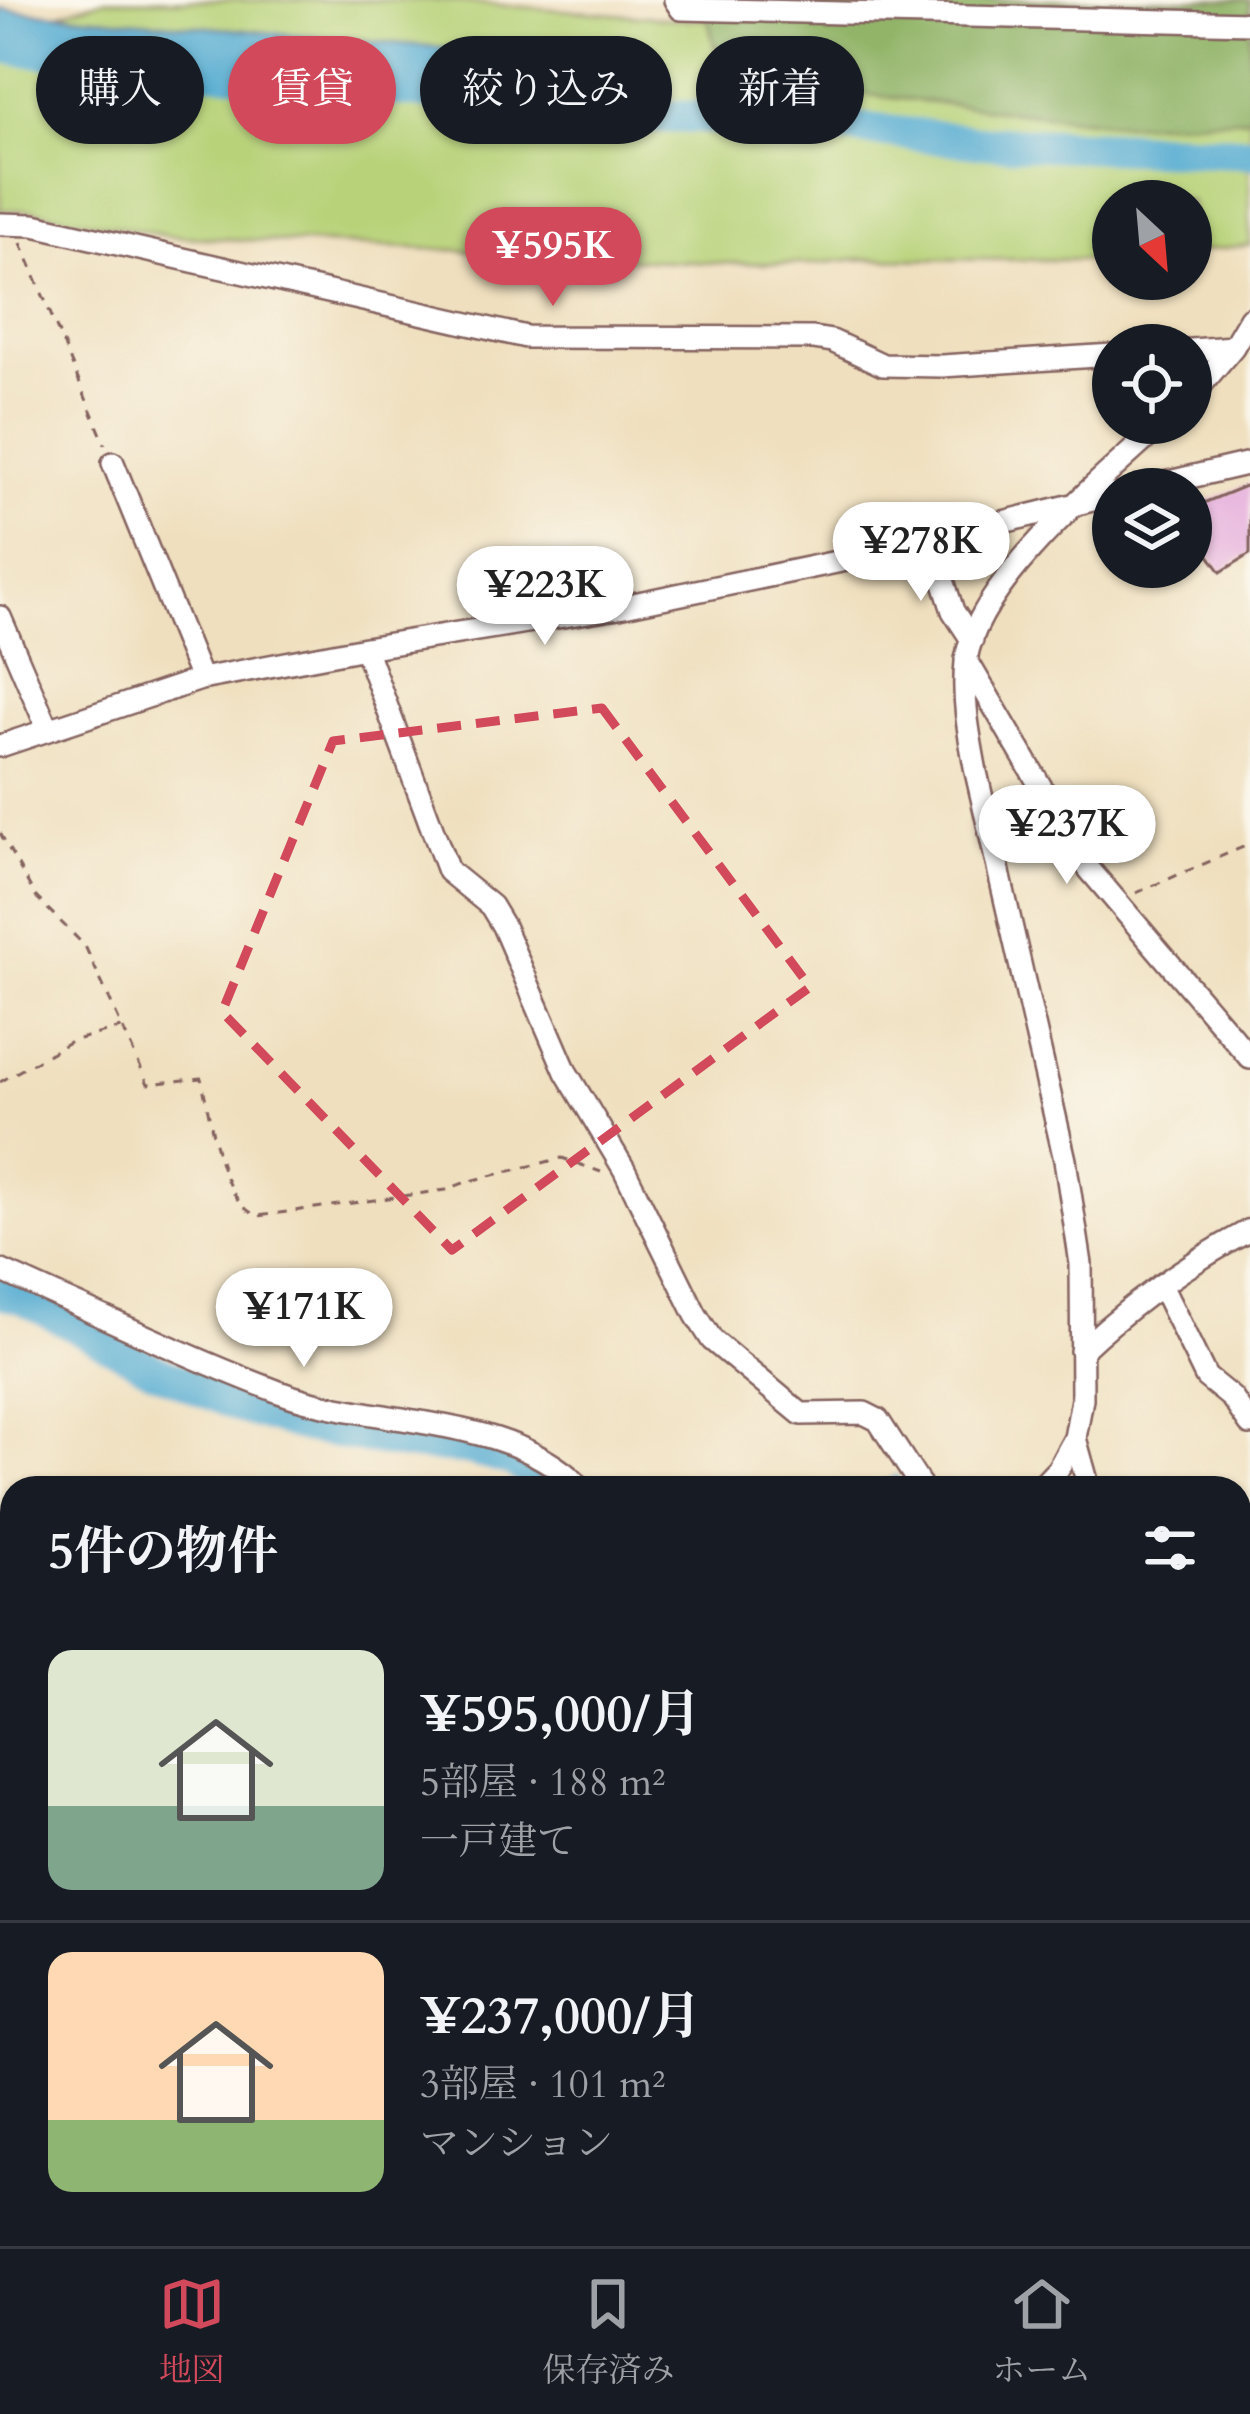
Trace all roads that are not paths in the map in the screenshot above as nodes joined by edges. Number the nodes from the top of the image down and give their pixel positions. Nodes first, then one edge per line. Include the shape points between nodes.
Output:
1 (675, 0) edge
2 (1250, 22) edge
3 (6, 224) edge
4 (1250, 318) edge
5 (1232, 347) junction
6 (1212, 348) edge
7 (1092, 356) edge
8 (1212, 371) edge
9 (1140, 444) edge
10 (113, 463) road end
11 (1250, 463) edge
12 (1212, 472) edge
13 (1092, 500) edge
14 (1077, 503) junction
15 (930, 540) junction
16 (0, 617) edge
17 (365, 648) junction
18 (969, 649) junction
19 (201, 679) junction
20 (48, 729) junction
21 (0, 746) edge
22 (1250, 1058) edge
23 (1250, 1230) edge
24 (0, 1270) edge
25 (1161, 1285) junction
26 (1082, 1351) junction
27 (1250, 1424) edge
28 (1075, 1438) junction
29 (569, 1476) edge
30 (914, 1476) edge
31 (1051, 1476) edge
32 (1086, 1476) edge

1 - 2 street via 681,9
3 - 7 street via 526,337 813,338 883,365
4 - 5 street
5 - 6 street
5 - 8 street
9 - 14 street
10 - 19 street
11 - 12 street
13 - 14 street
14 - 15 street
14 - 18 street via 1002,584
15 - 17 street via 620,608
15 - 18 street
16 - 20 street
17 - 19 street
17 - 30 street via 448,871 503,926 566,1072 712,1340 801,1414 878,1420
18 - 22 street via 1090,869
18 - 26 street via 965,710 976,772 1075,1214
19 - 20 street
20 - 21 street
23 - 25 street
24 - 29 street via 280,1392 338,1411 500,1438
25 - 26 street
25 - 27 street via 1206,1377
26 - 28 street
28 - 31 street
28 - 32 street

